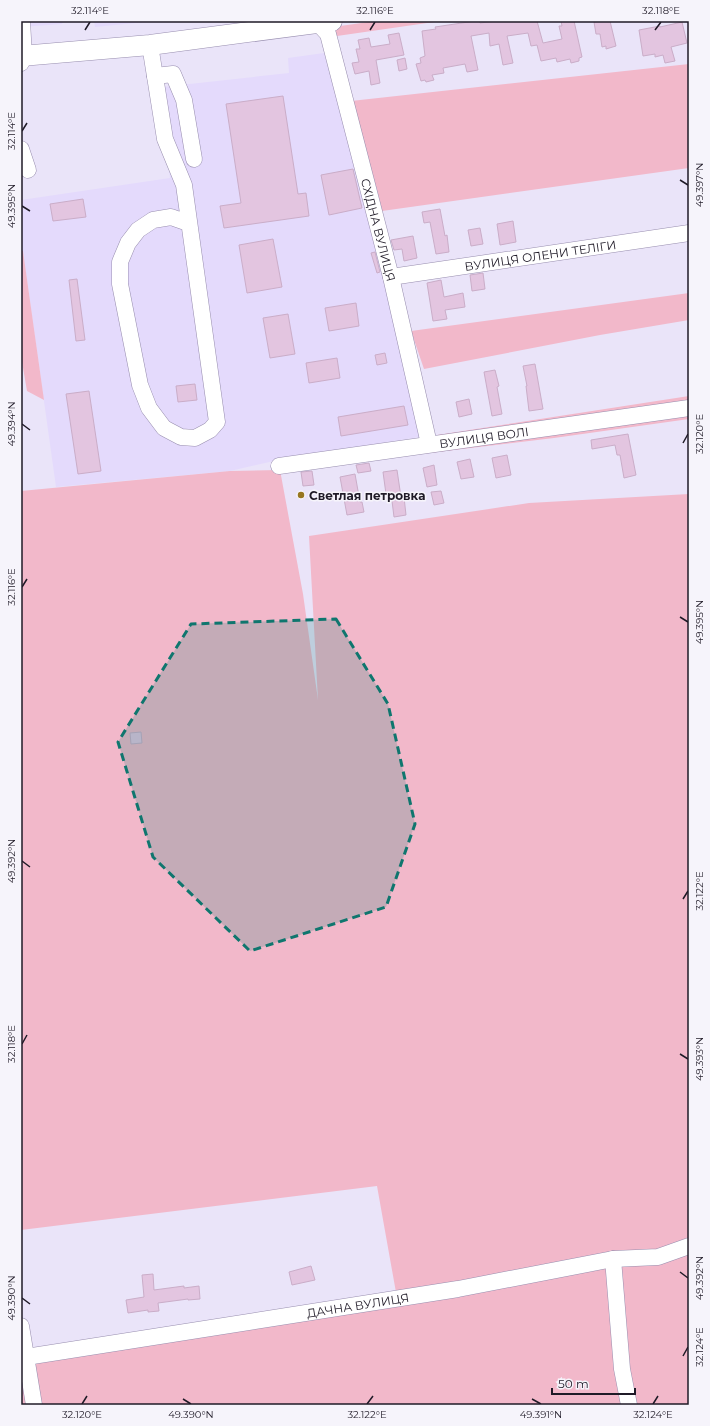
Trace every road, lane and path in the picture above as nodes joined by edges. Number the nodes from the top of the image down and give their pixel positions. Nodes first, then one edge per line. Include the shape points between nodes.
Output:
1 (22, 21) edge
2 (322, 22) edge
3 (150, 45) junction
4 (22, 58) edge
5 (155, 76) junction
6 (21, 149) edge
7 (194, 159) dead end
8 (28, 170) dead end
9 (188, 223) junction
10 (689, 233) edge
11 (391, 276) junction
12 (689, 408) edge
13 (429, 444) junction
14 (279, 466) dead end
15 (689, 1246) edge
16 (612, 1259) junction
17 (21, 1326) edge
18 (26, 1357) junction
19 (34, 1405) edge
20 (629, 1405) edge

1 - 4 street
2 - 3 main road
2 - 11 street, СХІДНА ВУЛИЦЯ via 328,34
3 - 4 main road
3 - 5 street
5 - 7 street via 173,74 184,100
5 - 9 street via 165,139 184,185
6 - 8 street
9 - 9 street via 217,422 210,430 195,438 181,437 164,428 149,408 140,385 120,284 120,262 128,243 138,230 153,220 171,217
10 - 11 street, ВУЛИЦЯ ОЛЕНИ ТЕЛІГИ
11 - 13 street, СХІДНА ВУЛИЦЯ
12 - 13 street, ВУЛИЦЯ ВОЛІ
13 - 14 street, ВУЛИЦЯ ВОЛІ
15 - 16 street, ДАЧНА ВУЛИЦЯ via 658,1256
16 - 18 street, ДАЧНА ВУЛИЦЯ via 458,1289
16 - 20 street via 622,1369
17 - 18 street
18 - 19 street

